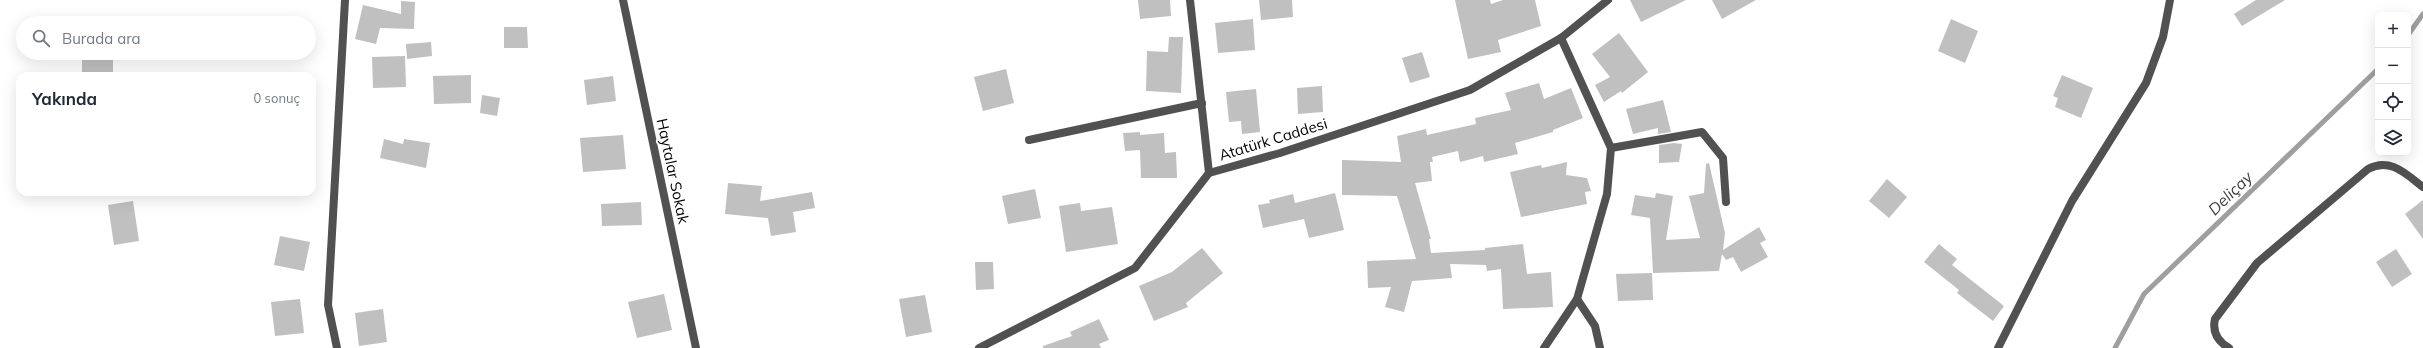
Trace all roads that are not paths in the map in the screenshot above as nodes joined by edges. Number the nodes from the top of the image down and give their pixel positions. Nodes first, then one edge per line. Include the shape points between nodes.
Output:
1 (345, 0) edge
2 (623, 0) edge
3 (1190, 0) edge
4 (1608, 0) edge
5 (2170, 0) edge
6 (1561, 38) junction
7 (1202, 103) junction
8 (1029, 140) dead end
9 (1611, 148) junction
10 (1209, 173) junction
11 (2423, 187) edge
12 (1726, 202) dead end
13 (1578, 299) junction
14 (337, 348) edge
15 (696, 348) edge
16 (979, 348) edge
17 (1544, 348) edge
18 (1600, 348) edge
19 (1998, 348) edge
20 (2228, 348) edge

1 - 14 street via 328,306
2 - 15 street, Haytalar Sokak
3 - 7 street
4 - 6 street, Atatürk Caddesi
5 - 19 street via 2163,37 2146,84 2072,201
6 - 9 street
6 - 10 street, Atatürk Caddesi via 1470,90 1280,153
7 - 8 street
7 - 10 street
9 - 12 street via 1702,132 1724,158
9 - 13 street via 1607,194
10 - 16 street, Atatürk Caddesi via 1135,268
11 - 20 street via 2390,165 2379,164 2368,169 2257,263 2215,319 2214,326 2218,339
13 - 17 street
13 - 18 street via 1595,326

